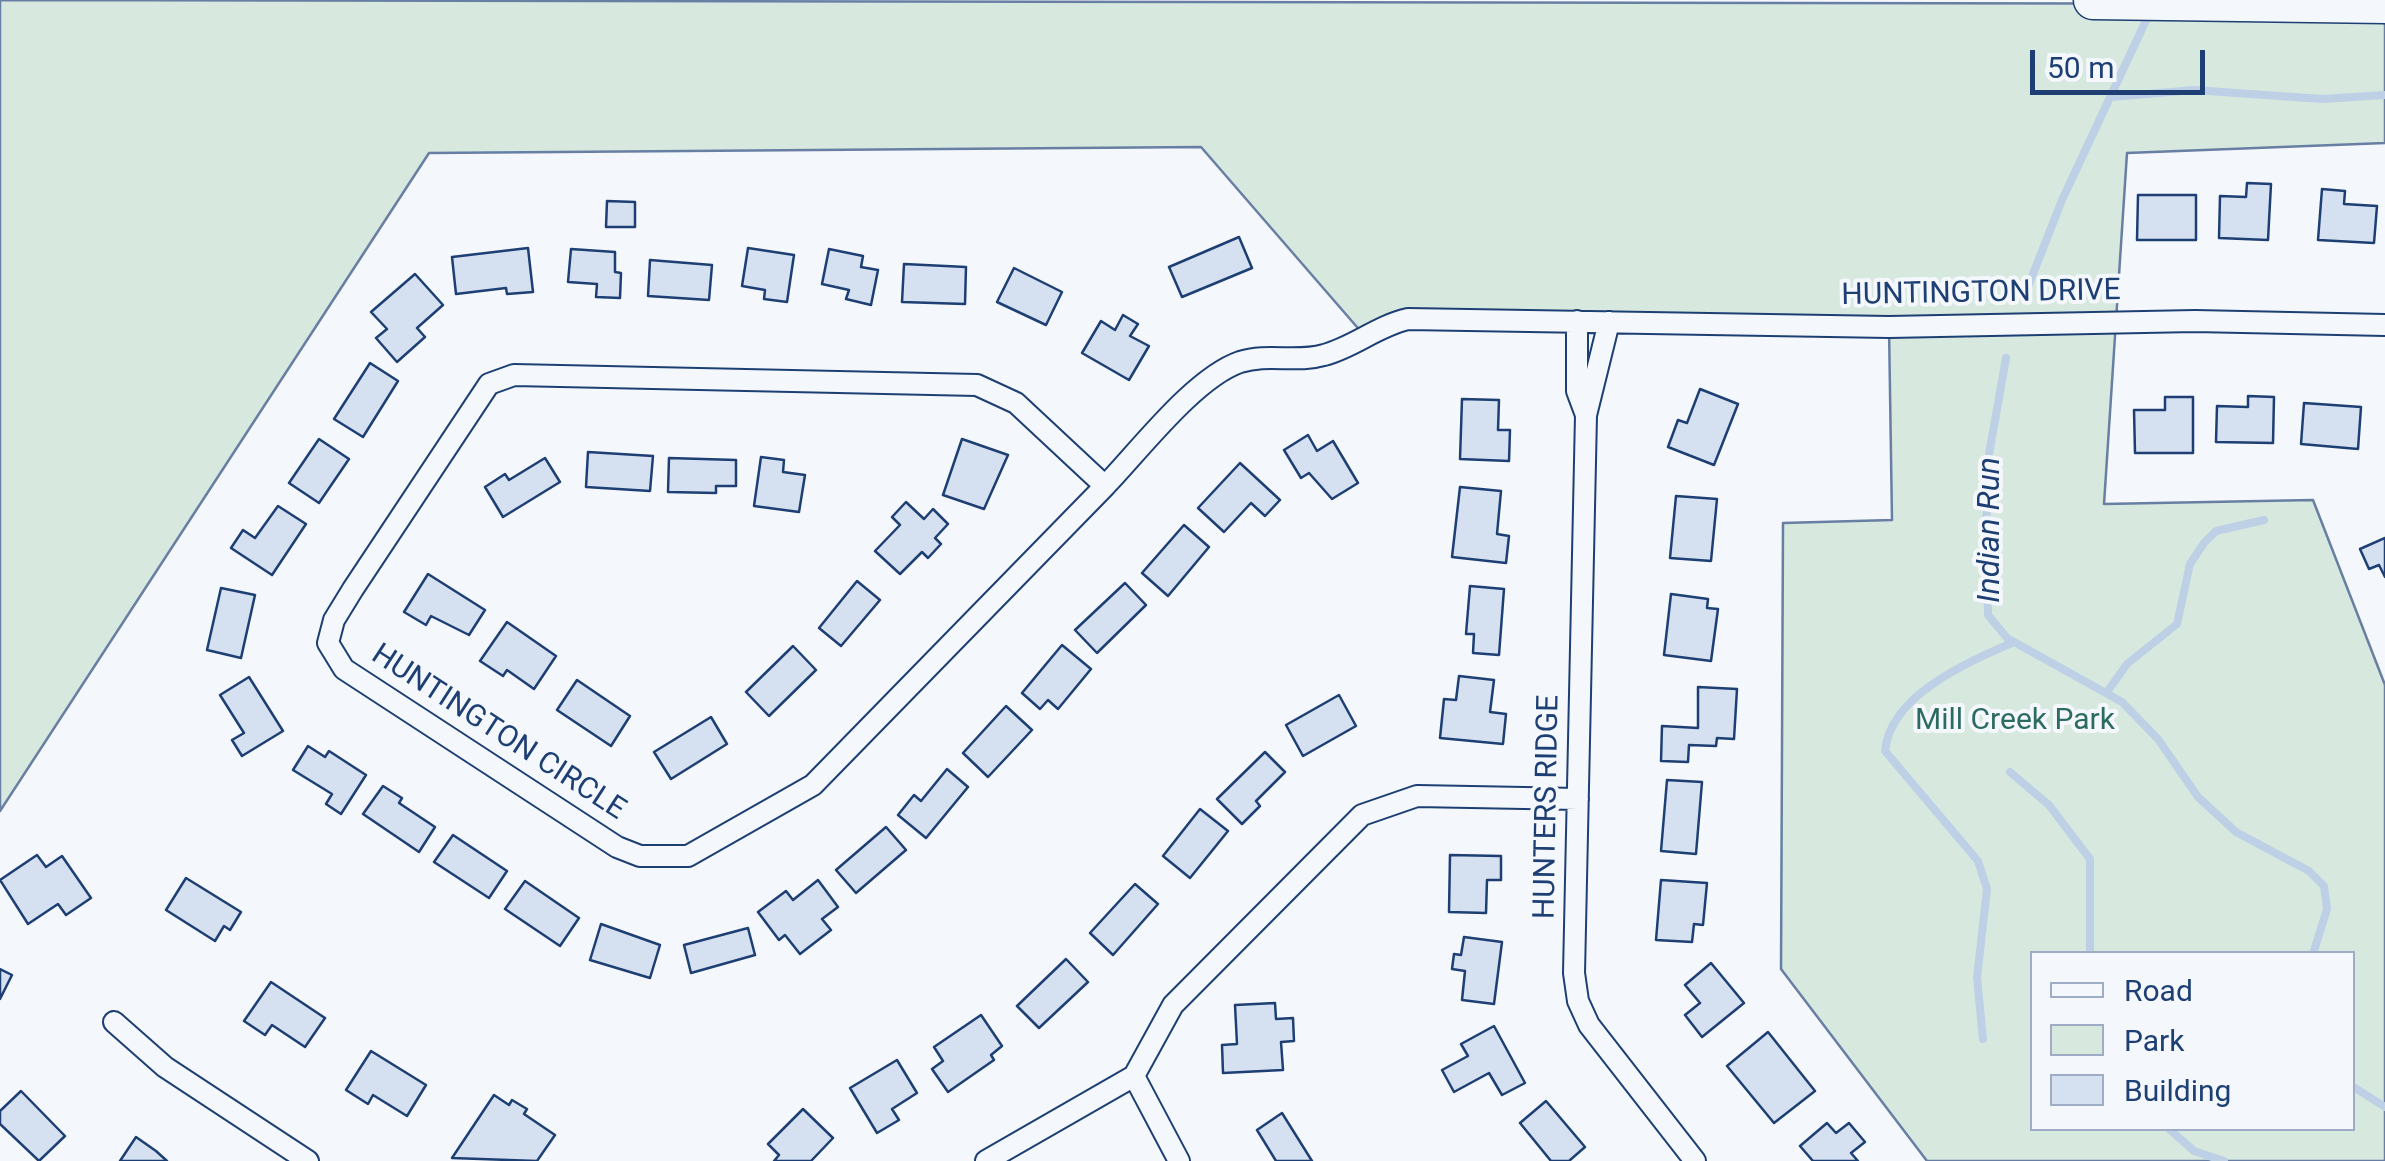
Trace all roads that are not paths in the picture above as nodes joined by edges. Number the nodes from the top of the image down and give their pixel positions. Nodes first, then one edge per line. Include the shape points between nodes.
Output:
1 (2093, 0) edge
2 (2385, 4) edge
3 (1577, 320) junction
4 (1609, 322) junction
5 (2385, 325) edge
6 (1586, 415) junction
7 (1105, 486) junction
8 (1578, 799) junction
9 (114, 1022) dead end
10 (1134, 1076) junction
11 (308, 1161) edge
12 (986, 1161) edge
13 (1179, 1161) edge
14 (1695, 1161) edge

1 - 2 highway
3 - 4 street, HUNTINGTON DRIVE
3 - 6 street, HUNTERS RIDGE via 1578,391
3 - 7 street, HUNTINGTON CIRCLE via 1408,319 1322,356 1242,362 1206,382
4 - 5 street, HUNTINGTON DRIVE
4 - 6 street, HUNTERS RIDGE
6 - 8 street, HUNTERS RIDGE
7 - 7 street, HUNTINGTON CIRCLE via 813,785 688,856 640,856 618,847 344,669 328,643 353,589 489,384 502,376 977,385 1016,404
8 - 10 street via 1416,796 1362,815 1172,1005
8 - 14 street, HUNTERS RIDGE via 1578,1001
9 - 11 street via 165,1067
10 - 12 street
10 - 13 street

